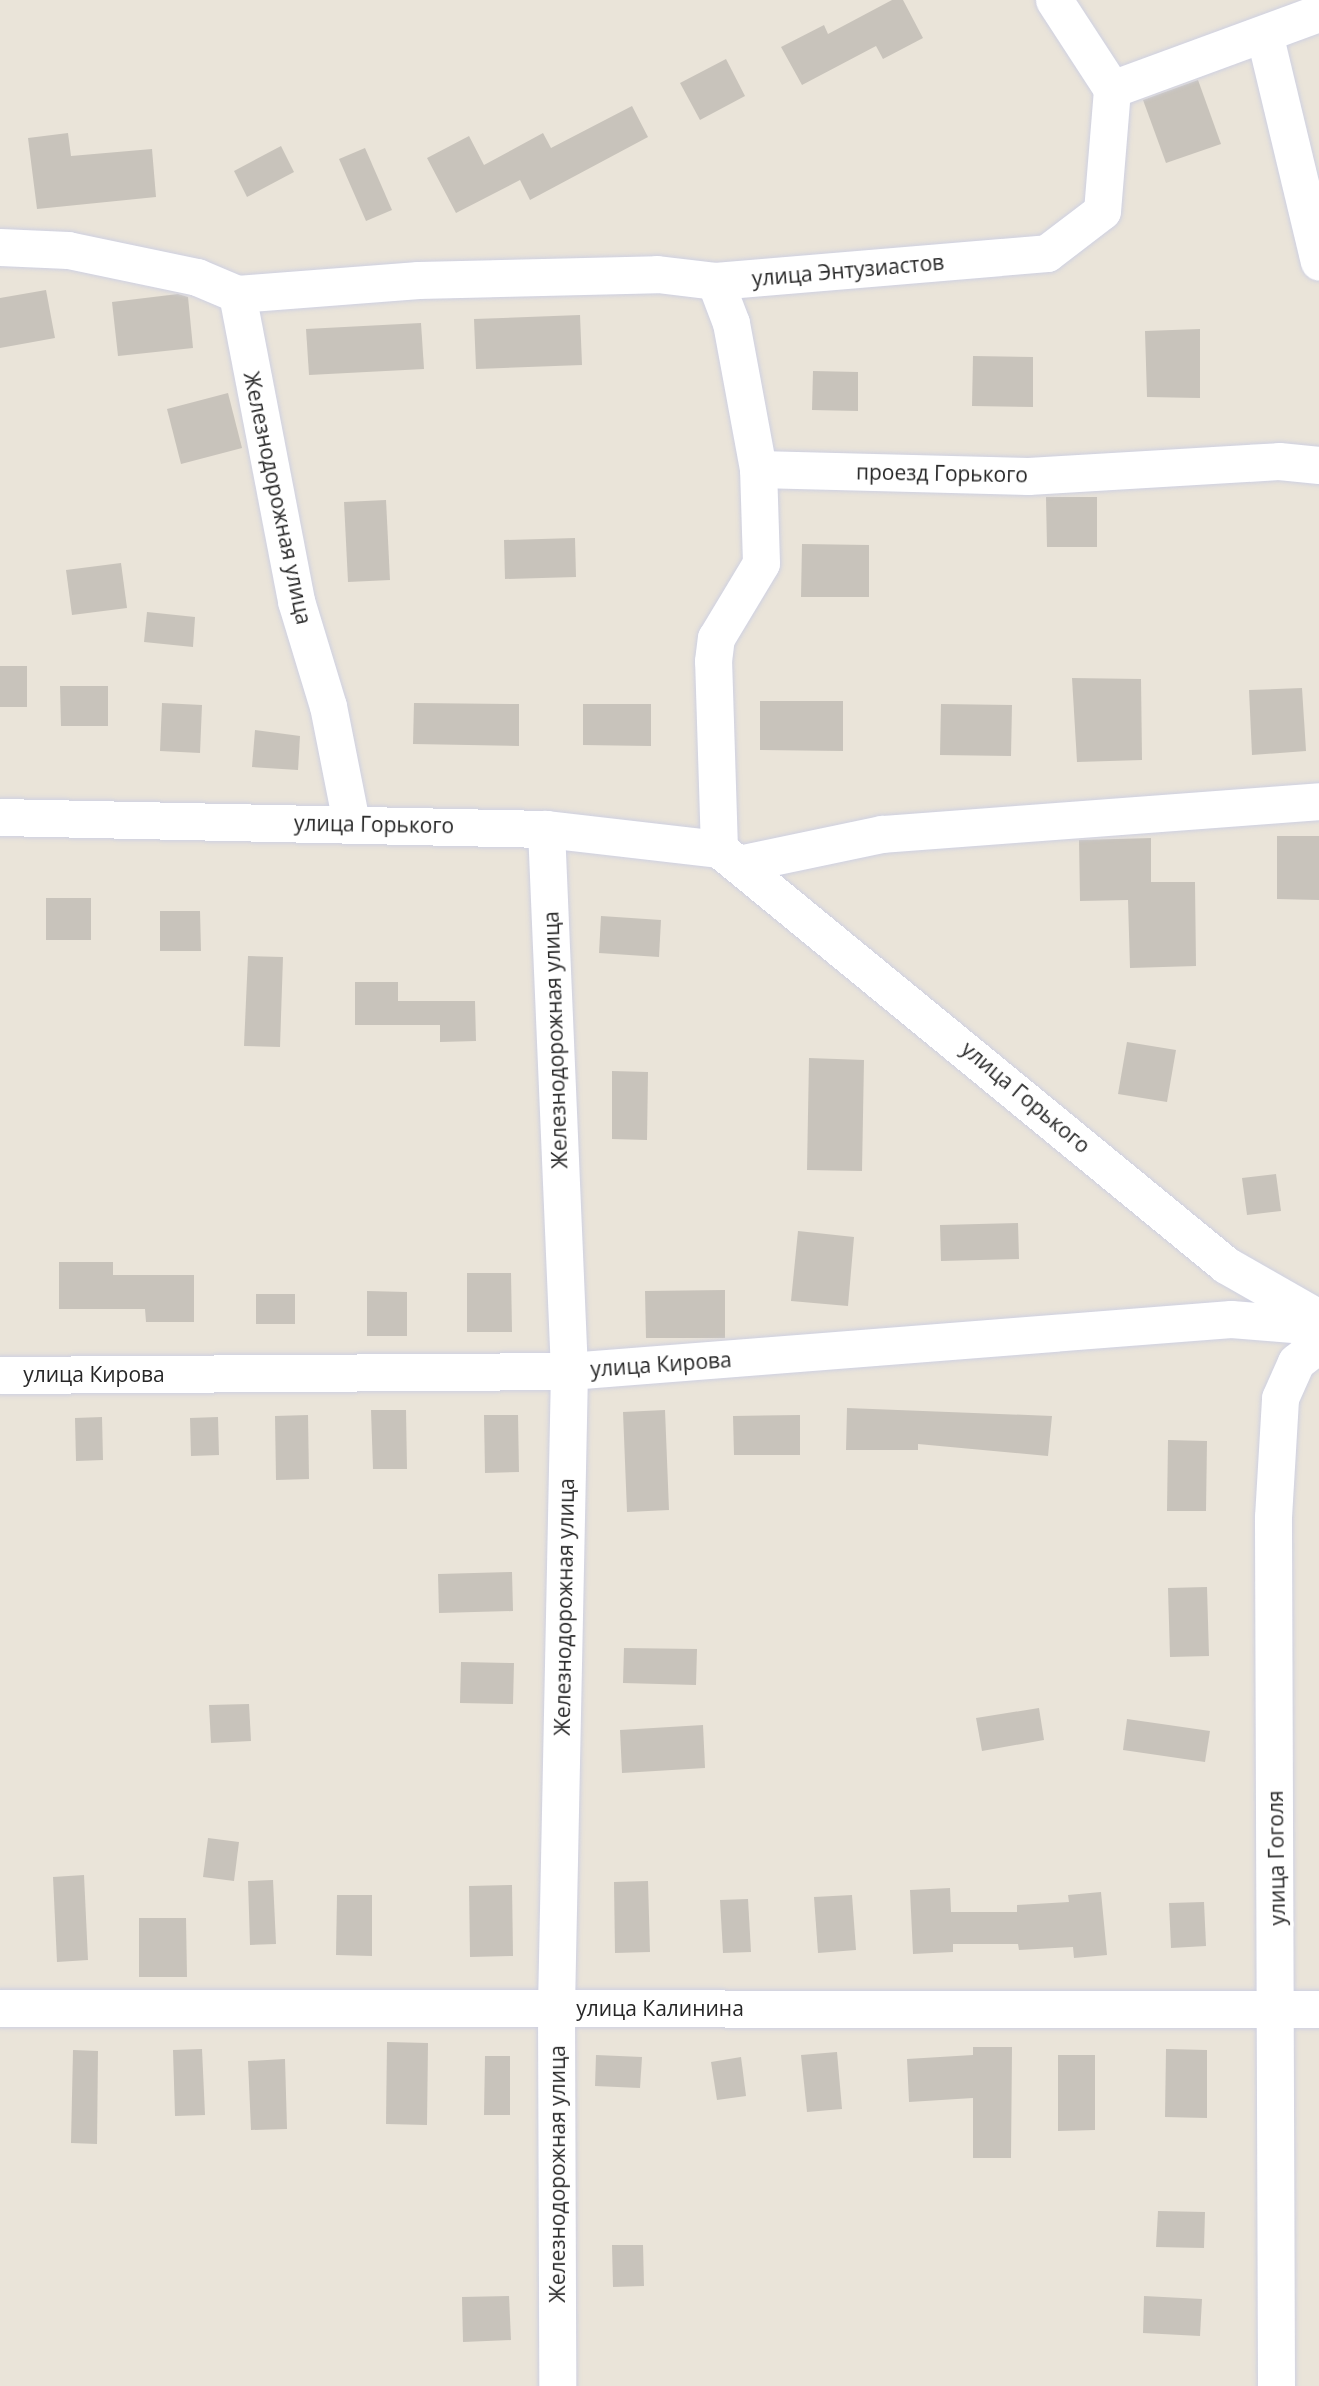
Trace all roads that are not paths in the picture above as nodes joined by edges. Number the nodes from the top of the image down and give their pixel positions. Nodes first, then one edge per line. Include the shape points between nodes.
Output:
1 (1054, 0) edge
2 (1319, 13) edge
3 (1265, 37) junction
4 (1112, 89) junction
5 (0, 247) edge
6 (1319, 262) edge
7 (715, 281) junction
8 (237, 294) junction
9 (1319, 465) edge
10 (758, 468) junction
11 (1319, 801) edge
12 (0, 817) edge
13 (351, 822) junction
14 (547, 829) junction
15 (731, 856) junction
16 (1319, 1318) edge
17 (1319, 1326) edge
18 (1319, 1345) edge
19 (569, 1371) junction
20 (0, 1375) edge
21 (556, 2007) junction
22 (0, 2008) edge
23 (1319, 2009) edge
24 (1277, 2010) junction
25 (557, 2386) edge
26 (1276, 2386) edge

1 - 4 street
2 - 3 street
3 - 4 street
3 - 6 street
4 - 7 street, улица Энтузиастов via 1102,211 1047,253
5 - 8 street via 68,250 197,277
7 - 8 street, улица Энтузиастов via 657,274 418,280
7 - 10 street via 731,323
8 - 13 street, Железнодорожная улица via 296,601 328,706
9 - 10 street, проезд Горького via 1279,461 1028,476
10 - 15 street via 761,563 716,638 713,661
11 - 15 street, улица Горького via 882,834
12 - 13 street, улица Горького
13 - 14 street, улица Горького
14 - 15 street, улица Горького
14 - 19 street, Железнодорожная улица
15 - 16 street, улица Горького via 1226,1265
17 - 19 street, улица Кирова via 1231,1320
18 - 24 street, улица Гоголя via 1296,1362 1280,1398 1276,1434
19 - 20 street, улица Кирова
19 - 21 street, Железнодорожная улица
21 - 22 street, улица Калинина
21 - 24 street, улица Калинина
21 - 25 street, Железнодорожная улица
23 - 24 street, улица Калинина
24 - 26 street, улица Гоголя

